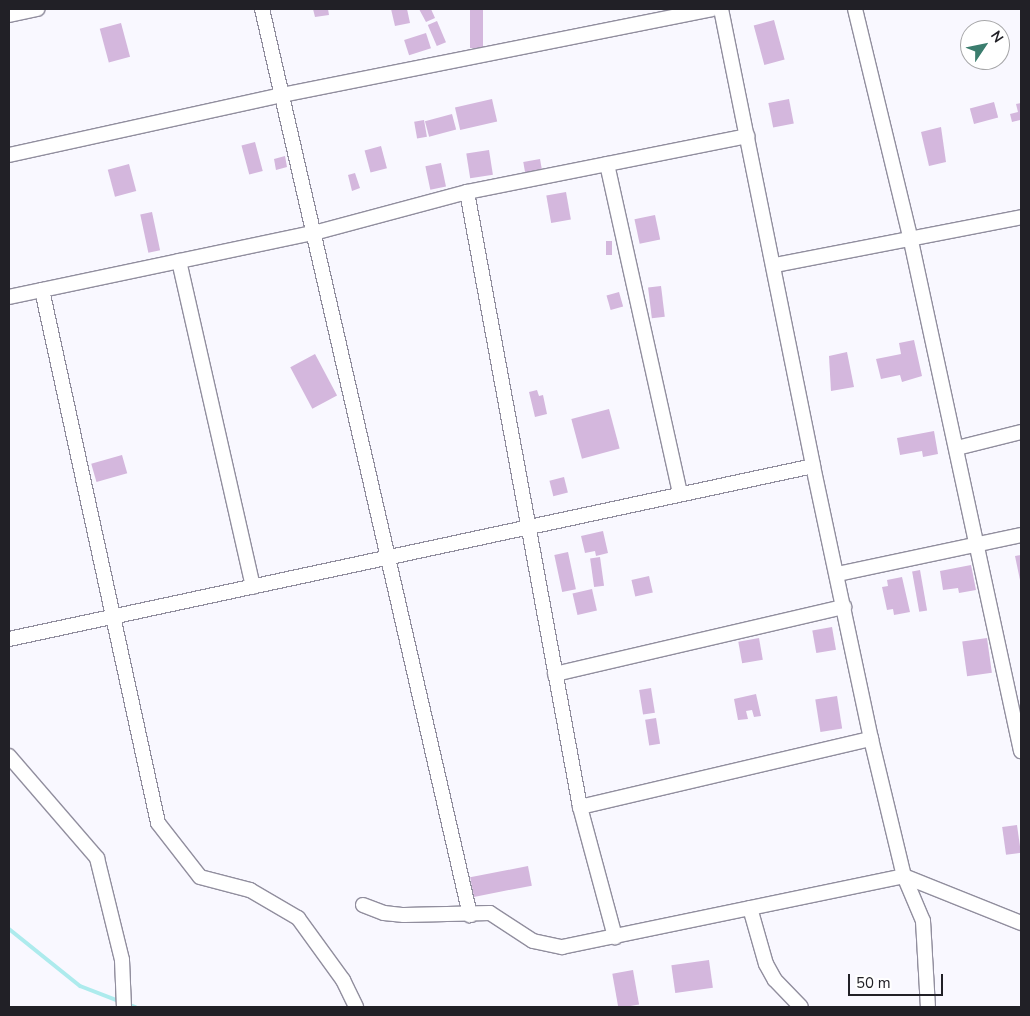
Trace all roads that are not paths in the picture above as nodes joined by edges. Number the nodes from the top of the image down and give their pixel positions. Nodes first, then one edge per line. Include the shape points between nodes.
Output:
1 (37, 9) edge
2 (262, 9) edge
3 (711, 9) edge
4 (721, 9) edge
5 (855, 9) edge
6 (9, 15) edge
7 (282, 95) junction
8 (747, 136) junction
9 (9, 155) edge
10 (607, 164) junction
11 (467, 192) junction
12 (1021, 217) edge
13 (314, 233) junction
14 (911, 241) junction
15 (179, 261) junction
16 (775, 265) junction
17 (42, 290) junction
18 (9, 296) edge
19 (1021, 432) edge
20 (956, 448) junction
21 (813, 466) junction
22 (680, 494) junction
23 (529, 528) junction
24 (1021, 535) edge
25 (977, 545) junction
26 (388, 558) junction
27 (838, 574) junction
28 (253, 587) junction
29 (844, 607) junction
30 (111, 617) junction
31 (9, 639) edge
32 (556, 674) junction
33 (871, 739) junction
34 (1021, 751) edge
35 (9, 756) edge
36 (580, 807) junction
37 (904, 876) junction
38 (363, 904) dead end
39 (750, 908) junction
40 (470, 915) junction
41 (1021, 923) edge
42 (615, 937) junction
43 (124, 1007) edge
44 (356, 1007) edge
45 (801, 1007) edge
46 (928, 1007) edge

1 - 6 street
2 - 7 street
3 - 7 street
4 - 8 street
5 - 14 street
7 - 9 street
7 - 13 street
8 - 10 street
8 - 16 street
10 - 11 street
10 - 22 street
11 - 13 street
11 - 23 street
12 - 14 street
13 - 15 street
13 - 26 street
14 - 16 street
14 - 20 street
15 - 17 street
15 - 28 street
16 - 21 street
17 - 18 street
17 - 30 street
19 - 20 street
20 - 25 street
21 - 22 street
21 - 27 street
22 - 23 street
23 - 26 street
23 - 32 street
24 - 25 street
25 - 27 street
25 - 34 street
26 - 28 street
26 - 40 street
27 - 29 street
28 - 30 street
29 - 32 street
29 - 33 street
30 - 31 street
30 - 44 street via 158,823 200,877 250,890 298,918 343,980
32 - 36 street
33 - 36 street
33 - 37 street
35 - 43 street via 96,858 122,960
36 - 42 street
37 - 39 street
37 - 41 street
37 - 46 street via 923,921
38 - 40 street via 384,913
39 - 42 street
39 - 45 street via 766,964 775,980
40 - 42 street via 490,914 533,941 548,946 562,947

